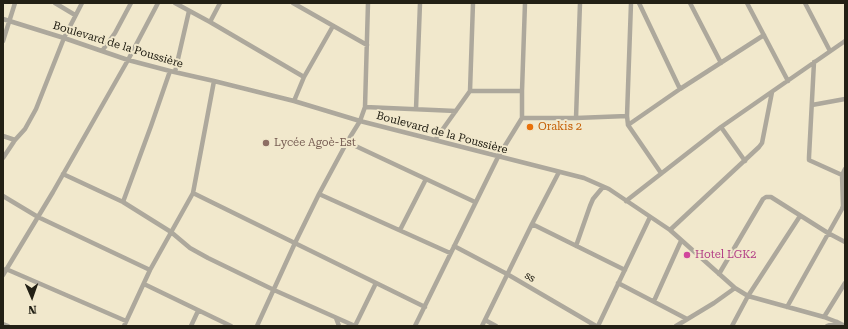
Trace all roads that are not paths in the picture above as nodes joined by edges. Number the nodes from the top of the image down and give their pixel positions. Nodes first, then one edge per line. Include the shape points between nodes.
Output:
1 (15, 3) edge
2 (55, 3) edge
3 (82, 3) edge
4 (131, 3) edge
5 (151, 3) edge
6 (175, 3) edge
7 (220, 3) edge
8 (293, 3) edge
9 (368, 3) edge
10 (420, 3) edge
11 (473, 3) edge
12 (525, 3) edge
13 (580, 3) edge
14 (631, 3) edge
15 (639, 3) edge
16 (690, 3) edge
17 (747, 3) edge
18 (804, 3) edge
19 (157, 4) edge
20 (189, 11) junction
21 (75, 15) junction
22 (3, 19) edge
23 (9, 21) junction
24 (210, 22) junction
25 (333, 26) junction
26 (764, 35) junction
27 (64, 38) junction
28 (3, 40) edge
29 (845, 41) edge
30 (367, 45) junction
31 (102, 51) junction
32 (830, 51) junction
33 (128, 60) junction
34 (814, 62) junction
35 (721, 63) junction
36 (173, 72) junction
37 (304, 77) junction
38 (788, 80) junction
39 (214, 81) junction
40 (680, 89) junction
41 (470, 91) junction
42 (522, 91) junction
43 (772, 92) junction
44 (845, 99) edge
45 (294, 101) junction
46 (812, 105) junction
47 (365, 107) junction
48 (416, 109) junction
49 (456, 111) junction
50 (627, 116) junction
51 (522, 118) junction
52 (576, 118) junction
53 (360, 121) junction
54 (628, 125) junction
55 (721, 127) junction
56 (3, 136) edge
57 (15, 140) junction
58 (435, 140) junction
59 (347, 142) junction
60 (498, 157) junction
61 (3, 158) edge
62 (745, 161) junction
63 (845, 169) edge
64 (559, 172) junction
65 (661, 173) junction
66 (63, 174) junction
67 (842, 175) junction
68 (426, 179) junction
69 (603, 187) junction
70 (193, 193) junction
71 (319, 194) junction
72 (3, 196) edge
73 (626, 201) junction
74 (123, 202) junction
75 (475, 202) junction
76 (800, 216) junction
77 (38, 217) junction
78 (650, 217) junction
79 (532, 224) junction
80 (400, 230) junction
81 (670, 230) junction
82 (170, 232) junction
83 (828, 233) junction
84 (682, 241) junction
85 (845, 242) edge
86 (295, 243) junction
87 (454, 246) junction
88 (576, 246) junction
89 (450, 253) junction
90 (6, 269) junction
91 (150, 270) junction
92 (625, 270) junction
93 (507, 274) junction
94 (719, 274) junction
95 (3, 275) edge
96 (376, 283) junction
97 (845, 283) edge
98 (144, 284) junction
99 (618, 284) junction
100 (735, 288) junction
101 (274, 290) junction
102 (748, 296) junction
103 (654, 301) junction
104 (424, 306) junction
105 (787, 307) junction
106 (198, 311) junction
107 (336, 318) junction
108 (824, 318) junction
109 (687, 319) junction
110 (485, 320) junction
111 (3, 324) edge
112 (125, 324) edge
113 (837, 324) edge
114 (8, 326) edge
115 (191, 326) edge
116 (231, 326) edge
117 (257, 326) edge
118 (339, 326) edge
119 (355, 326) edge
120 (415, 326) edge
121 (482, 326) edge
122 (496, 326) edge
123 (597, 326) edge
124 (677, 326) edge
125 (732, 326) edge
126 (827, 326) edge
127 (845, 326) edge

1 - 23 street
2 - 21 street
3 - 21 street
4 - 31 street
5 - 19 street
6 - 20 street
7 - 24 street
8 - 25 street
9 - 30 street
10 - 48 street
11 - 41 street
12 - 42 street
13 - 52 street
14 - 50 street
15 - 40 street
16 - 35 street
17 - 26 street
18 - 32 street
19 - 33 street
20 - 24 street
20 - 36 street
21 - 27 street
22 - 23 street, Boulevard de la Poussière
23 - 27 street, Boulevard de la Poussière
23 - 28 street
24 - 37 street
25 - 30 street
25 - 37 street
26 - 35 street
26 - 38 street
27 - 31 street, Boulevard de la Poussière
27 - 57 street via 36,109 25,129
29 - 32 street
30 - 47 street
31 - 33 street, Boulevard de la Poussière
32 - 34 street
33 - 36 street, Boulevard de la Poussière
33 - 66 street
34 - 38 street
34 - 46 street
35 - 40 street
36 - 39 street, Boulevard de la Poussière
36 - 74 street
37 - 45 street
38 - 43 street
39 - 45 street, Boulevard de la Poussière
39 - 70 street
40 - 54 street
41 - 42 street
41 - 49 street
42 - 51 street
43 - 55 street
43 - 62 street via 761,145
44 - 46 street
45 - 53 street, Boulevard de la Poussière
46 - 67 street via 809,160
47 - 48 street
47 - 53 street
48 - 49 street
49 - 58 street
50 - 52 street
50 - 54 street
51 - 52 street
51 - 60 street
53 - 58 street, Boulevard de la Poussière
53 - 59 street
54 - 65 street
55 - 62 street
55 - 65 street
56 - 57 street
57 - 61 street
58 - 60 street, Boulevard de la Poussière
59 - 68 street
59 - 71 street
60 - 64 street, Boulevard de la Poussière
60 - 75 street
62 - 81 street
63 - 67 street
64 - 69 street, Boulevard de la Poussière via 584,178
64 - 79 street
65 - 73 street
66 - 74 street
66 - 77 street
67 - 83 street via 843,206
68 - 75 street
68 - 80 street
69 - 73 street, Boulevard de la Poussière
69 - 88 street via 593,199
70 - 82 street
70 - 86 street
71 - 80 street
71 - 86 street
72 - 77 street
73 - 78 street, Boulevard de la Poussière
74 - 82 street
75 - 87 street
76 - 83 street
76 - 94 street via 771,197 763,199
76 - 102 street
77 - 90 street
77 - 91 street
78 - 81 street, Boulevard de la Poussière
78 - 92 street
79 - 88 street
79 - 93 street
80 - 89 street
81 - 84 street, Boulevard de la Poussière
82 - 91 street
82 - 101 street via 190,248
83 - 85 street
83 - 105 street
84 - 94 street, Boulevard de la Poussière
84 - 103 street
86 - 96 street
86 - 101 street
87 - 89 street
87 - 93 street, ss
88 - 92 street
89 - 104 street
90 - 95 street
90 - 112 street
91 - 98 street
92 - 99 street
93 - 110 street
93 - 123 street, ss
94 - 100 street, Boulevard de la Poussière
96 - 104 street
96 - 119 street
97 - 108 street
98 - 106 street
98 - 112 street
99 - 103 street
99 - 123 street
100 - 102 street, Boulevard de la Poussière
100 - 109 street
101 - 107 street
101 - 117 street
102 - 105 street, Boulevard de la Poussière
102 - 125 street
103 - 109 street
104 - 120 street
105 - 108 street, Boulevard de la Poussière
106 - 115 street
106 - 116 street
107 - 118 street
107 - 119 street
108 - 113 street, Boulevard de la Poussière
109 - 124 street
110 - 121 street
110 - 122 street
111 - 114 street
113 - 126 street
113 - 127 street, Boulevard de la Poussière

